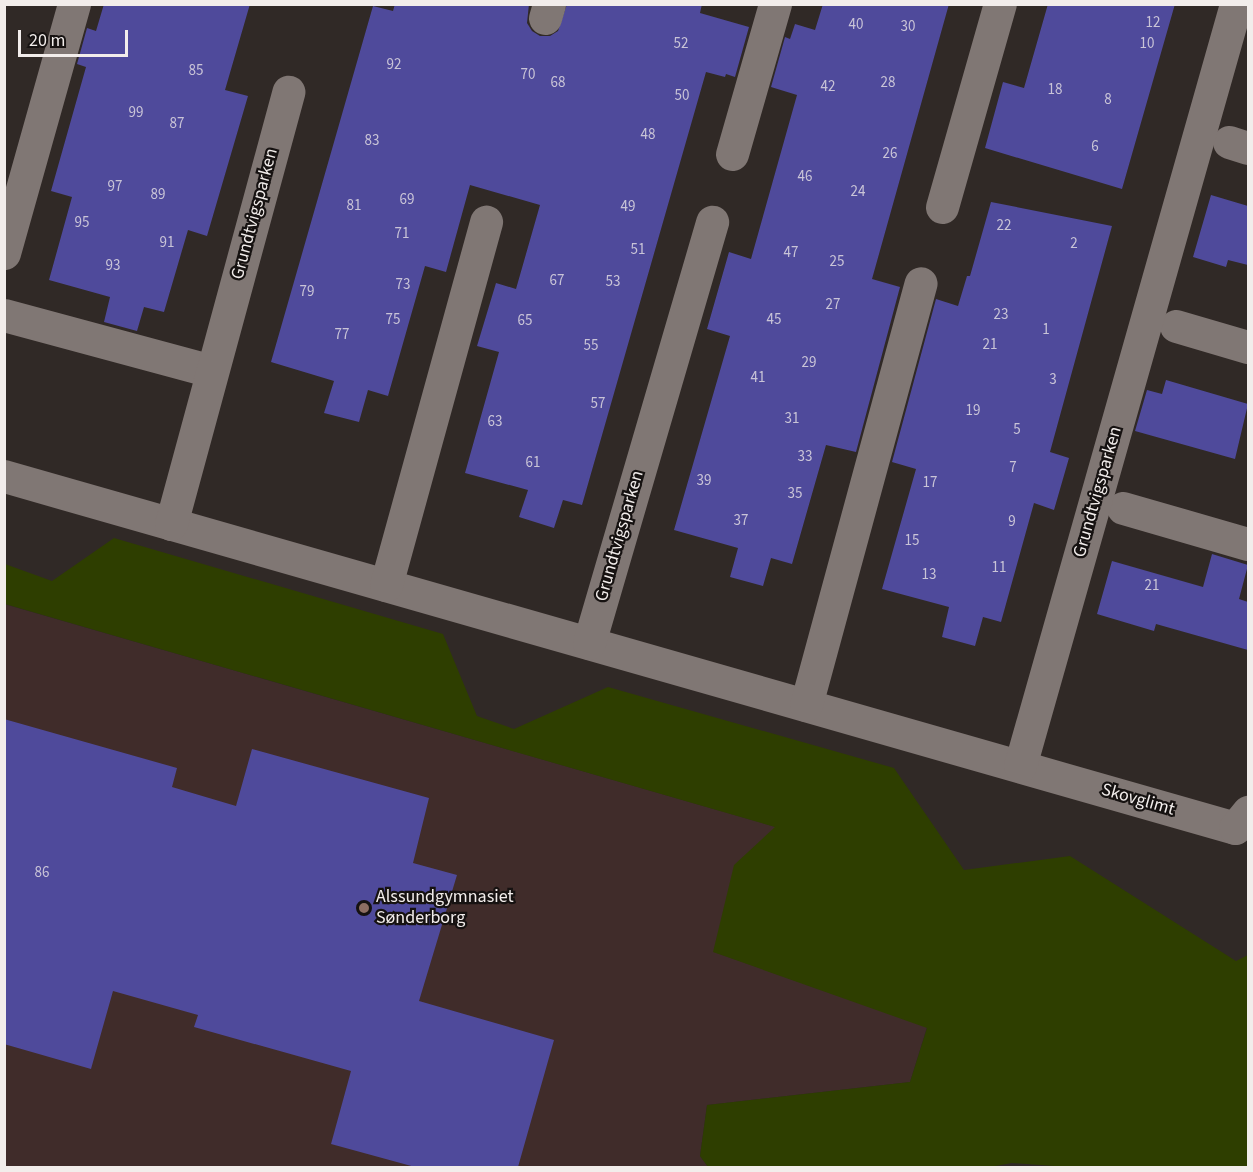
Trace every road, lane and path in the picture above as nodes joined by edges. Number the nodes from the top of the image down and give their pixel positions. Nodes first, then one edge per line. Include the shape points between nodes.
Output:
1 (74, 4) edge
2 (775, 4) edge
3 (1000, 4) edge
4 (1236, 4) edge
5 (288, 92) dead end
6 (732, 153) dead end
7 (942, 207) dead end
8 (486, 222) dead end
9 (712, 222) dead end
10 (4, 253) edge
11 (921, 283) dead end
12 (4, 315) edge
13 (1176, 326) dead end
14 (1248, 347) edge
15 (212, 371) junction
16 (4, 476) edge
17 (1123, 508) dead end
18 (171, 524) junction
19 (1248, 544) edge
20 (386, 585) junction
21 (589, 643) junction
22 (806, 705) junction
23 (1020, 766) junction
24 (1248, 812) edge

1 - 10 street
2 - 6 street
3 - 7 street
4 - 23 street, Grundtvigsparken
5 - 15 street, Grundtvigsparken
8 - 20 street
9 - 21 street, Grundtvigsparken
11 - 22 street
12 - 15 street
13 - 14 street
15 - 18 street, Grundtvigsparken
16 - 18 street
17 - 19 street
18 - 20 street
20 - 21 street
21 - 22 street
22 - 23 street
23 - 24 street, Skovglimt via 1235,828

